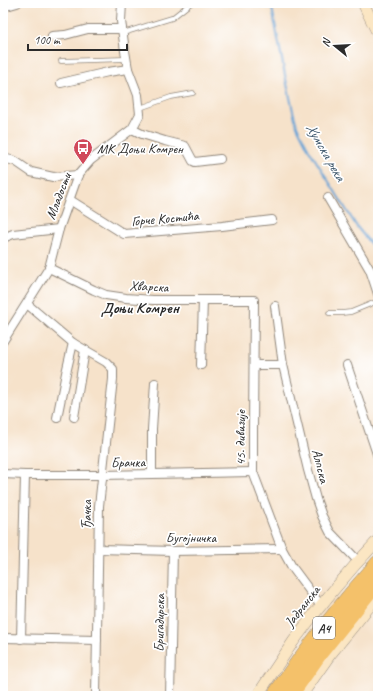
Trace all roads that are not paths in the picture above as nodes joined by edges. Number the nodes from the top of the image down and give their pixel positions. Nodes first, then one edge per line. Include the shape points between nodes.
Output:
1 (18, 3) edge
2 (122, 3) edge
3 (191, 3) edge
4 (363, 3) edge
5 (3, 7) edge
6 (123, 31) junction
7 (377, 31) edge
8 (52, 36) dead end
9 (126, 59) junction
10 (62, 61) dead end
11 (128, 69) junction
12 (61, 83) dead end
13 (193, 92) dead end
14 (140, 108) junction
15 (132, 129) junction
16 (3, 158) edge
17 (220, 159) dead end
18 (78, 175) junction
19 (328, 198) dead end
20 (70, 200) junction
21 (272, 220) dead end
22 (59, 229) junction
23 (3, 238) edge
24 (49, 268) junction
25 (378, 294) edge
26 (204, 300) junction
27 (254, 300) joint
28 (378, 301) edge
29 (27, 304) junction
30 (275, 306) dead end
31 (329, 313) dead end
32 (3, 341) edge
33 (73, 343) junction
34 (85, 350) junction
35 (202, 365) dead end
36 (254, 365) junction
37 (283, 365) junction
38 (347, 365) dead end
39 (155, 383) dead end
40 (74, 416) dead end
41 (57, 418) dead end
42 (378, 457) edge
43 (254, 472) junction
44 (3, 474) edge
45 (152, 474) junction
46 (102, 475) junction
47 (25, 476) junction
48 (378, 540) edge
49 (99, 549) junction
50 (282, 550) junction
51 (173, 551) junction
52 (358, 561) junction
53 (378, 563) edge
54 (378, 581) edge
55 (378, 596) edge
56 (320, 606) junction
57 (3, 638) edge
58 (21, 639) junction
59 (97, 640) junction
60 (96, 696) edge
61 (170, 696) edge
62 (257, 696) edge
63 (274, 696) edge
64 (290, 696) edge
65 (301, 696) edge

1 - 5 street
2 - 6 street
3 - 6 lane via 172,18
4 - 7 street
6 - 8 street via 88,29
6 - 9 street
9 - 10 lane
9 - 11 street
11 - 12 street
11 - 14 street
13 - 14 lane
14 - 15 street, Младости via 140,114
15 - 17 street via 185,146 195,162
15 - 18 street, Младости via 91,160
16 - 18 street via 31,172 53,177
18 - 20 street, Младости
19 - 25 street via 370,270
20 - 21 street, Горче Костића via 124,234
20 - 22 street, Младости
22 - 23 street via 13,234
22 - 24 street, Младости
24 - 26 street, Хварска via 106,295 153,300
24 - 29 street, Младости
26 - 27 street, Хварска
26 - 35 street
27 - 36 street, 45. дивизије
28 - 31 lane via 351,312
29 - 32 street, Младости
29 - 33 street, Ђачка
30 - 37 street, Алпска
33 - 34 street, Ђачка
33 - 41 street
34 - 40 street
34 - 46 street, Ђачка via 113,369
36 - 37 street
36 - 43 street, 45. дивизије
37 - 52 street, Алпска via 308,470 322,516 330,532
38 - 42 street
39 - 45 street
43 - 45 street, Брачка
43 - 50 street, 45. дивизије
44 - 47 street, Брачка
45 - 46 street, Брачка
46 - 47 street, Брачка
46 - 49 street, Ђачка
47 - 58 street
48 - 52 street, Јадранска
49 - 51 street, Бугојничка
49 - 59 street, Ђачка
50 - 51 street, Бугојничка
50 - 56 street, 45. дивизије
51 - 61 street, Бригадирска
52 - 56 street, Јадранска
53 - 63 highway, A4 via 317,637
54 - 64 highway, A4 via 321,652
55 - 65 street via 329,656
56 - 62 street, Јадранска
57 - 58 street
58 - 59 street
59 - 60 street, Ђачка

